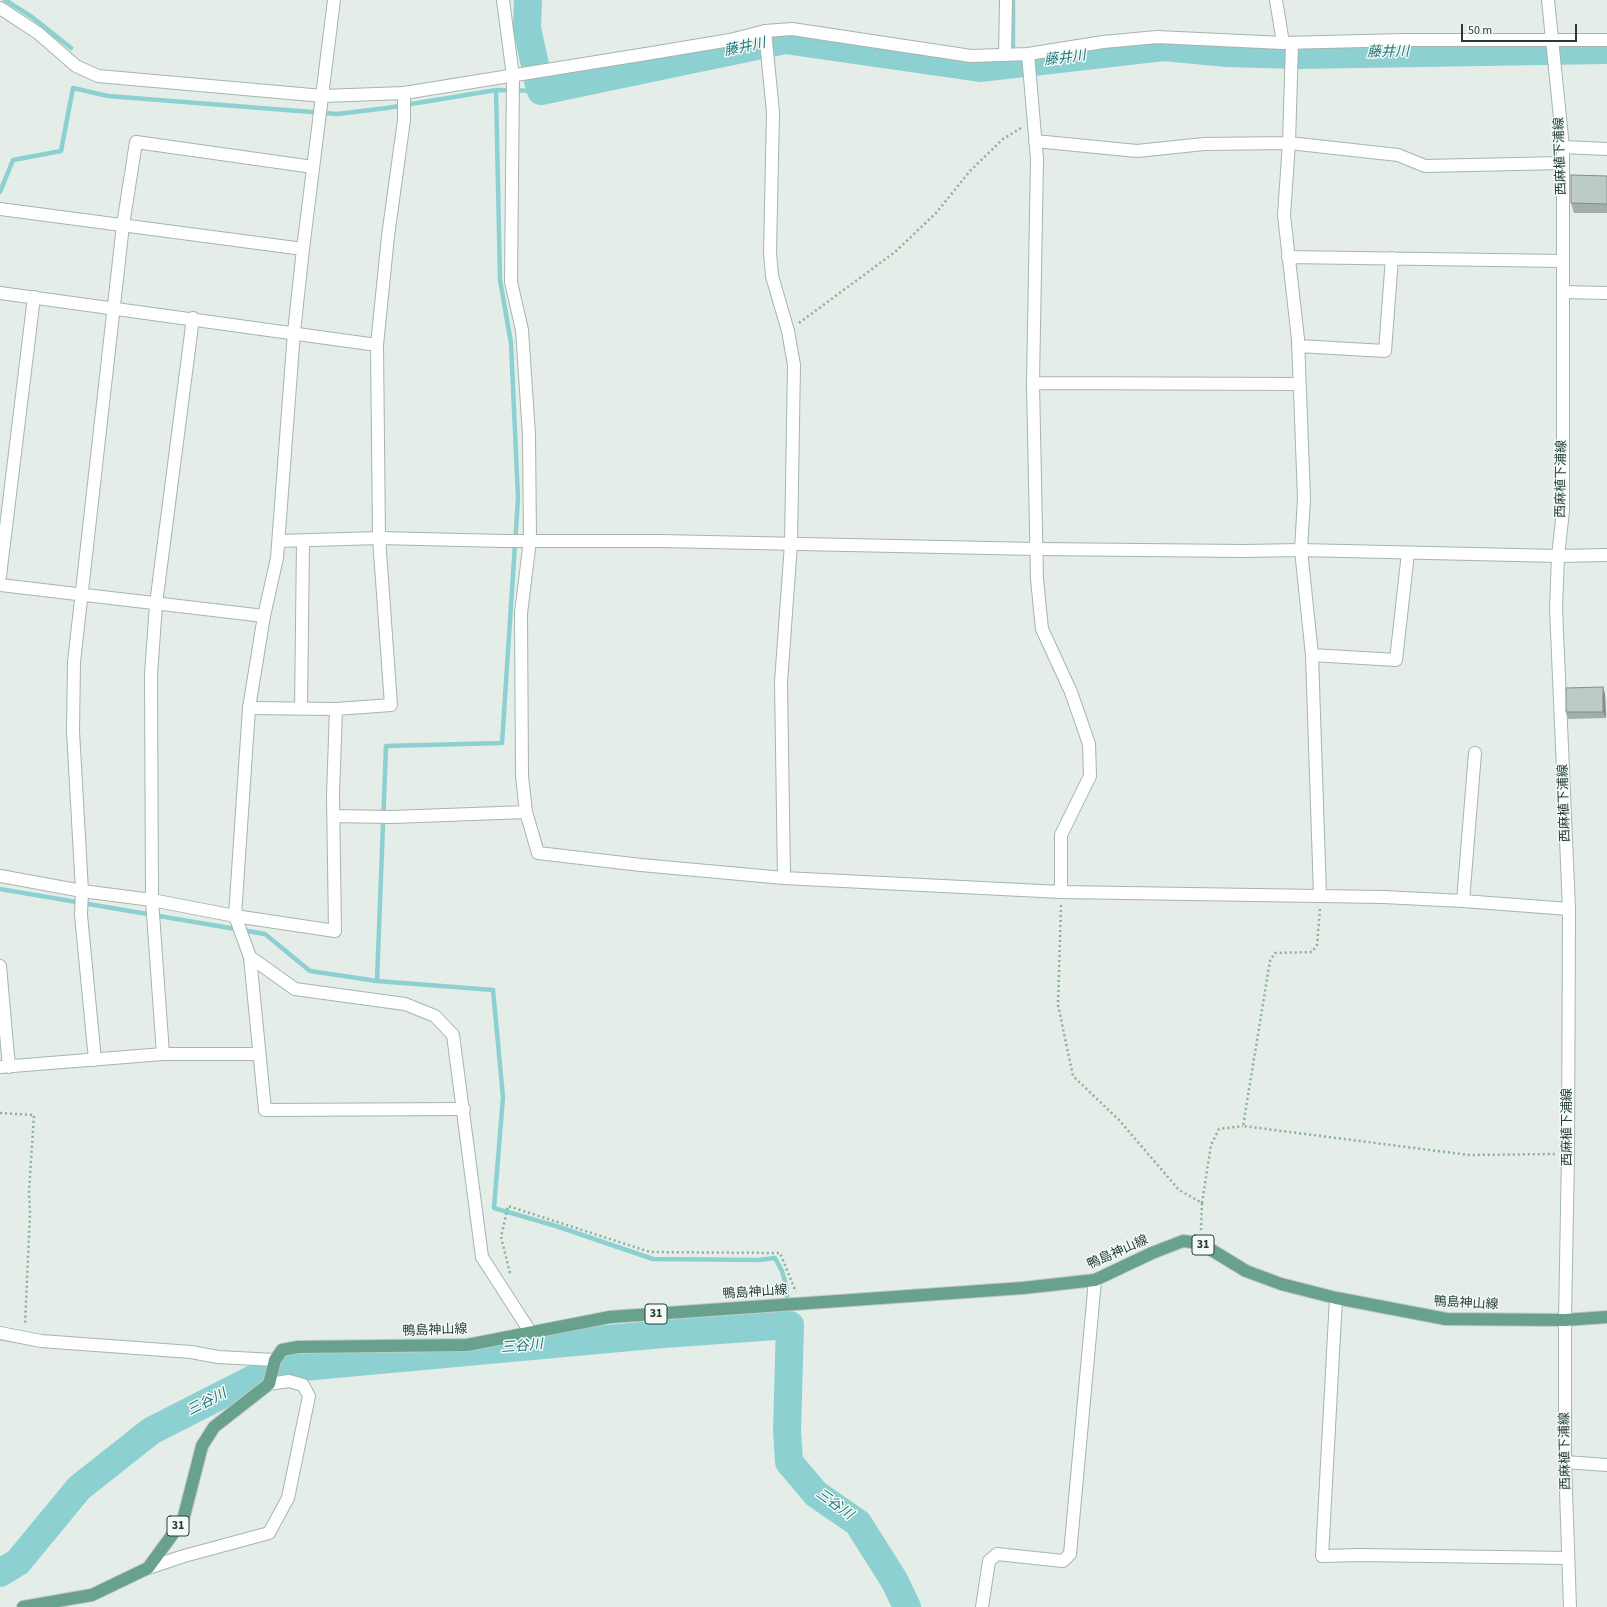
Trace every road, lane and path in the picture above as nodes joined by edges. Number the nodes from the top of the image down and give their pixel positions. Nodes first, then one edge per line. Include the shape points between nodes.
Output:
1 (334, 0) edge
2 (503, 0) edge
3 (1006, 0) edge
4 (1276, 0) edge
5 (1548, 0) edge
6 (0, 8) edge
7 (766, 33) junction
8 (1607, 40) edge
9 (1290, 49) junction
10 (1554, 49) junction
11 (1005, 55) junction
12 (1028, 61) junction
13 (513, 76) junction
14 (404, 93) junction
15 (323, 96) junction
16 (1033, 121) junction
17 (1035, 141) junction
18 (1289, 143) junction
19 (1563, 148) junction
20 (1607, 149) edge
21 (1563, 163) junction
22 (314, 167) junction
23 (0, 209) edge
24 (123, 225) junction
25 (303, 249) junction
26 (1288, 257) junction
27 (1392, 258) junction
28 (1563, 261) junction
29 (1563, 292) junction
30 (0, 293) edge
31 (1607, 293) edge
32 (34, 297) junction
33 (113, 307) junction
34 (193, 318) junction
35 (788, 330) junction
36 (294, 332) junction
37 (377, 345) junction
38 (1298, 346) junction
39 (1033, 383) junction
40 (1299, 384) junction
41 (379, 538) junction
42 (279, 540) junction
43 (524, 540) junction
44 (304, 541) junction
45 (791, 544) junction
46 (1036, 549) junction
47 (1301, 550) junction
48 (1408, 552) junction
49 (1607, 555) edge
50 (1558, 556) junction
51 (0, 576) edge
52 (0, 585) edge
53 (81, 595) junction
54 (156, 604) junction
55 (264, 616) junction
56 (1312, 655) junction
57 (249, 708) junction
58 (301, 709) junction
59 (336, 709) junction
60 (1475, 753) dead end
61 (526, 812) junction
62 (333, 816) junction
63 (0, 876) edge
64 (784, 878) junction
65 (82, 891) junction
66 (1061, 892) junction
67 (1320, 895) junction
68 (152, 900) junction
69 (1463, 901) junction
70 (1569, 909) junction
71 (235, 916) junction
72 (250, 957) junction
73 (0, 966) edge
74 (163, 1054) junction
75 (259, 1054) junction
76 (95, 1060) junction
77 (5, 1067) edge
78 (464, 1109) junction
79 (0, 1113) edge
80 (1244, 1126) junction
81 (1568, 1154) junction
82 (1202, 1203) junction
83 (1200, 1243) junction
84 (512, 1280) dead end
85 (1095, 1280) junction
86 (1336, 1298) junction
87 (799, 1304) junction
88 (1607, 1317) edge
89 (1565, 1320) junction
90 (0, 1333) edge
91 (531, 1333) junction
92 (24, 1338) junction
93 (275, 1362) junction
94 (270, 1381) junction
95 (1565, 1462) junction
96 (1607, 1465) edge
97 (1568, 1558) junction
98 (148, 1568) junction
99 (71, 1602) edge
100 (23, 1607) edge
101 (982, 1607) edge
102 (1570, 1607) edge

1 - 15 street
2 - 13 street
3 - 11 street
4 - 9 street
5 - 10 street, 西麻植下浦線
6 - 15 street via 38,33 76,66 98,76
7 - 11 street via 792,29 971,56
7 - 13 street
7 - 35 street via 773,112 771,270
8 - 10 street
9 - 10 street via 1404,40
9 - 12 street via 1157,37 1103,42
9 - 18 street
10 - 19 street, 西麻植下浦線
11 - 12 street
12 - 16 street
13 - 14 street
13 - 43 street via 511,282 522,330 529,435
14 - 15 street
14 - 37 street via 404,120 388,236
15 - 22 street
16 - 17 street
16 - 35 path via 1003,139 970,171 937,212 895,252
17 - 18 street via 1137,151 1204,144
17 - 39 street via 1037,159
18 - 21 street via 1398,155 1425,166
18 - 26 street via 1284,215
19 - 20 street
19 - 21 street, 西麻植下浦線
21 - 28 street, 西麻植下浦線
22 - 24 street via 136,142
22 - 25 street
23 - 24 street
24 - 25 street
24 - 33 street
25 - 36 street
26 - 27 street
26 - 38 street
27 - 28 street
27 - 38 street via 1385,351
28 - 29 street, 西麻植下浦線
29 - 31 street
29 - 50 street, 西麻植下浦線 via 1563,511
30 - 32 street
32 - 33 street
32 - 51 street
33 - 34 street
33 - 53 street
34 - 36 street
34 - 54 street
35 - 45 street via 794,365
36 - 37 street
36 - 42 street
37 - 41 street
38 - 40 street
39 - 40 street
39 - 46 street
40 - 47 street via 1304,498
41 - 43 street
41 - 44 street
41 - 59 street via 391,705
42 - 44 street
42 - 55 street
43 - 45 street
43 - 61 street via 521,613 522,776
44 - 58 street
45 - 46 street
45 - 64 street via 781,682
46 - 47 street
46 - 66 street via 1042,629 1071,692 1089,744 1090,776 1061,835
47 - 48 street
47 - 56 street
48 - 50 street
48 - 56 street via 1396,660
49 - 50 street
50 - 70 street, 西麻植下浦線 via 1556,608
52 - 53 street
53 - 54 street
53 - 65 street via 74,662 73,731
54 - 55 street
54 - 68 street via 151,675
55 - 57 street
56 - 67 street
57 - 58 street
57 - 71 street
58 - 59 street
59 - 62 street
60 - 69 street
61 - 62 street via 392,817
61 - 64 street via 538,852 641,865
62 - 71 street via 335,931
63 - 65 street
64 - 66 street
65 - 68 street
65 - 76 street via 81,915
66 - 67 street
66 - 82 path via 1058,1005 1073,1076 1119,1120 1179,1190
67 - 69 street
67 - 80 path via 1317,945 1312,952 1275,953 1270,961
68 - 71 street
68 - 74 street
69 - 70 street
70 - 81 street, 西麻植下浦線
71 - 72 street
72 - 75 street
72 - 78 street via 295,989 405,1004 435,1016 453,1035
73 - 77 street
74 - 75 street
74 - 76 street
75 - 78 street via 265,1110
76 - 77 street
78 - 91 street via 482,1257
79 - 92 path via 34,1115
80 - 81 path via 1469,1155
80 - 82 path via 1219,1129 1211,1145
81 - 89 street, 西麻植下浦線
82 - 83 path
83 - 85 main road, 鴨島神山線 / 31 via 1183,1241
83 - 86 main road, 鴨島神山線 / 31 via 1246,1271 1281,1284
84 - 87 path via 501,1238 508,1206 650,1252 780,1253
85 - 87 main road, 鴨島神山線 / 31 via 1023,1288
85 - 101 street via 1070,1554 1063,1561 997,1554 989,1562
86 - 89 main road, 鴨島神山線 / 31 via 1446,1319
86 - 97 street via 1322,1556
87 - 91 main road, 鴨島神山線 / 31 via 610,1317
88 - 89 main road, 鴨島神山線 / 31
89 - 95 street, 西麻植下浦線
90 - 92 street
91 - 93 main road, 鴨島神山線 / 31 via 467,1345 298,1347 282,1350
92 - 93 street
93 - 94 main road
94 - 98 main road, 31 via 214,1427 202,1446 183,1520
94 - 98 street via 289,1380 303,1385 309,1396 288,1498 269,1533
95 - 96 street
95 - 97 street, 西麻植下浦線
97 - 102 street, 西麻植下浦線
98 - 99 main road, 31 via 92,1595
99 - 100 main road, 31

